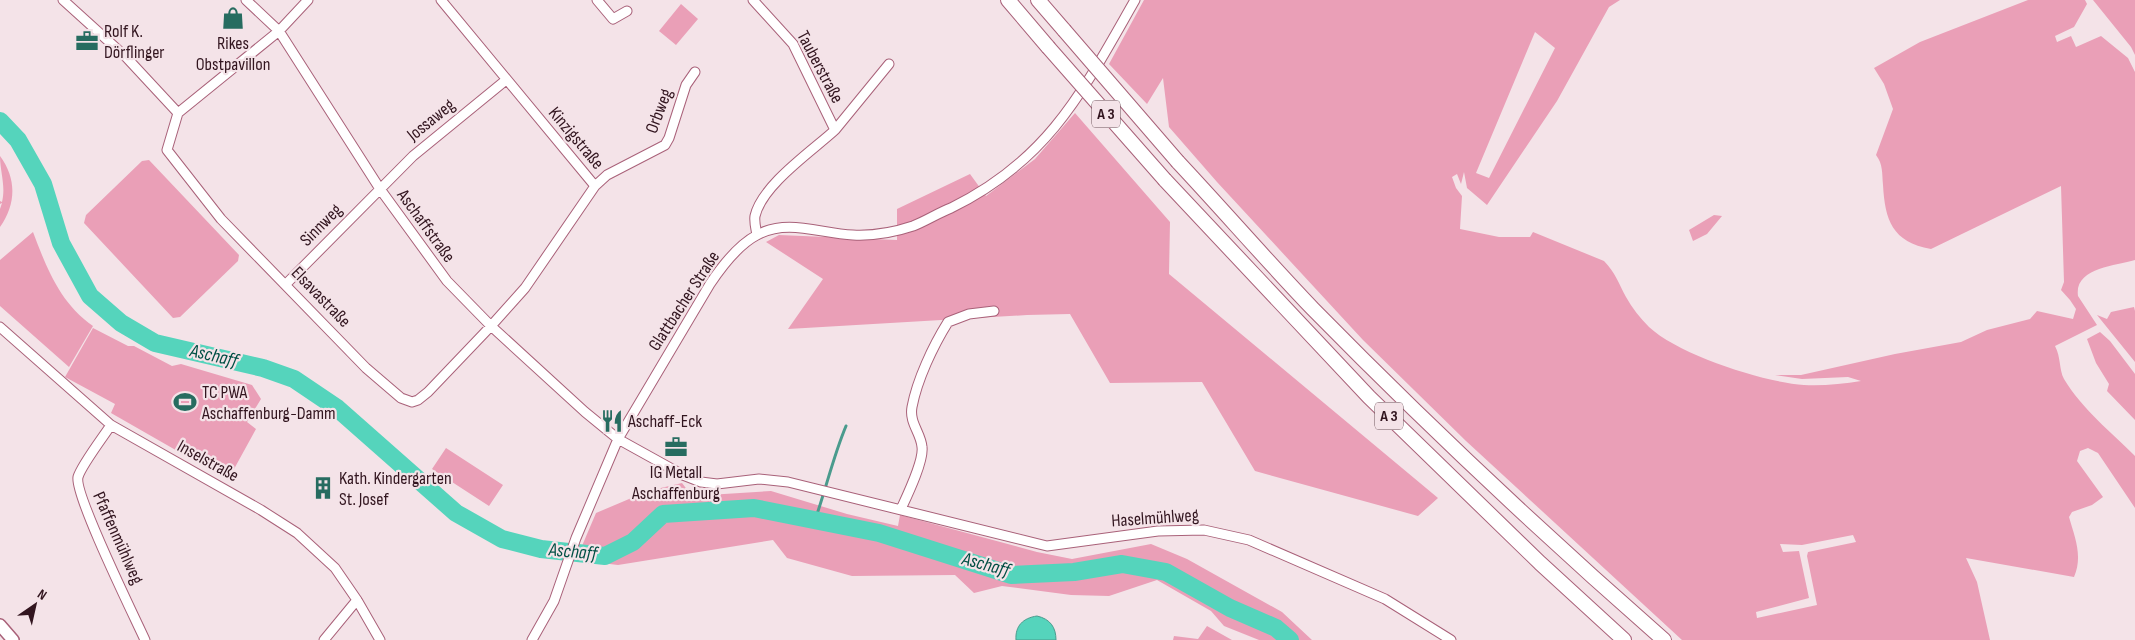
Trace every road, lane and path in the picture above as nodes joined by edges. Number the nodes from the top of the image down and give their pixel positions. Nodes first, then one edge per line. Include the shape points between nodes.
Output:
1 (63, 0) edge
2 (246, 0) edge
3 (308, 0) edge
4 (441, 0) edge
5 (597, 0) edge
6 (753, 0) edge
7 (1008, 0) edge
8 (1038, 0) edge
9 (1135, 0) edge
10 (627, 11) dead end
11 (279, 31) junction
12 (889, 64) dead end
13 (696, 72) dead end
14 (506, 80) junction
15 (178, 113) junction
16 (835, 130) junction
17 (595, 186) junction
18 (380, 189) junction
19 (757, 235) junction
20 (286, 284) junction
21 (994, 311) dead end
22 (491, 326) junction
23 (0, 327) edge
24 (111, 426) junction
25 (618, 439) junction
26 (901, 509) junction
27 (357, 600) junction
28 (0, 625) edge
29 (13, 640) edge
30 (145, 640) edge
31 (324, 640) edge
32 (380, 640) edge
33 (532, 640) edge
34 (1451, 640) edge
35 (1624, 640) edge
36 (1664, 640) edge

1 - 15 street via 126,57
2 - 11 street, Aschaffstraße
3 - 11 street
4 - 14 street, Kinzigstraße
5 - 10 street via 613,19
6 - 16 street, Tauberstraße via 793,44
7 - 35 highway, A 3, bridge via 1164,180 1369,397 1540,564
8 - 36 highway, A 3, bridge via 1178,162 1313,308 1452,447
9 - 19 street, Glattbacher Straße via 1068,112 1051,133 1010,172 976,195 914,226 877,234 853,236 791,226
11 - 15 street
11 - 18 street, Aschaffstraße
12 - 16 street, Tauberstraße
13 - 17 street, Orbweg via 686,85 664,145 607,175
14 - 17 street, Kinzigstraße
14 - 18 street, Jossaweg via 413,156
15 - 20 street, Elsavastraße via 167,150 221,219
16 - 19 street, Tauberstraße via 770,190 759,205 755,218
17 - 22 street, Kinzigstraße via 525,288
18 - 20 street, Sinnweg
18 - 22 street, Aschaffstraße via 447,281
19 - 25 street, Glattbacher Straße via 740,248 710,284
20 - 22 street, Elsavastraße via 366,368 401,398 412,402 428,392
21 - 26 street via 969,314 948,322 927,361 911,408 912,422 922,448 914,483
22 - 25 street, Aschaffstraße
23 - 24 street, Inselstraße
24 - 27 street, Inselstraße via 297,533 335,568
24 - 30 street, Pfaffenmühlweg via 78,476 77,487
25 - 26 street, Haselmühlweg via 701,482 717,484 773,479
25 - 33 street, Glattbacher Straße via 576,538 554,601
26 - 34 street, Haselmühlweg via 1047,546 1158,531 1204,530 1249,540 1385,600
27 - 31 street
27 - 32 street, Inselstraße
28 - 29 main road

